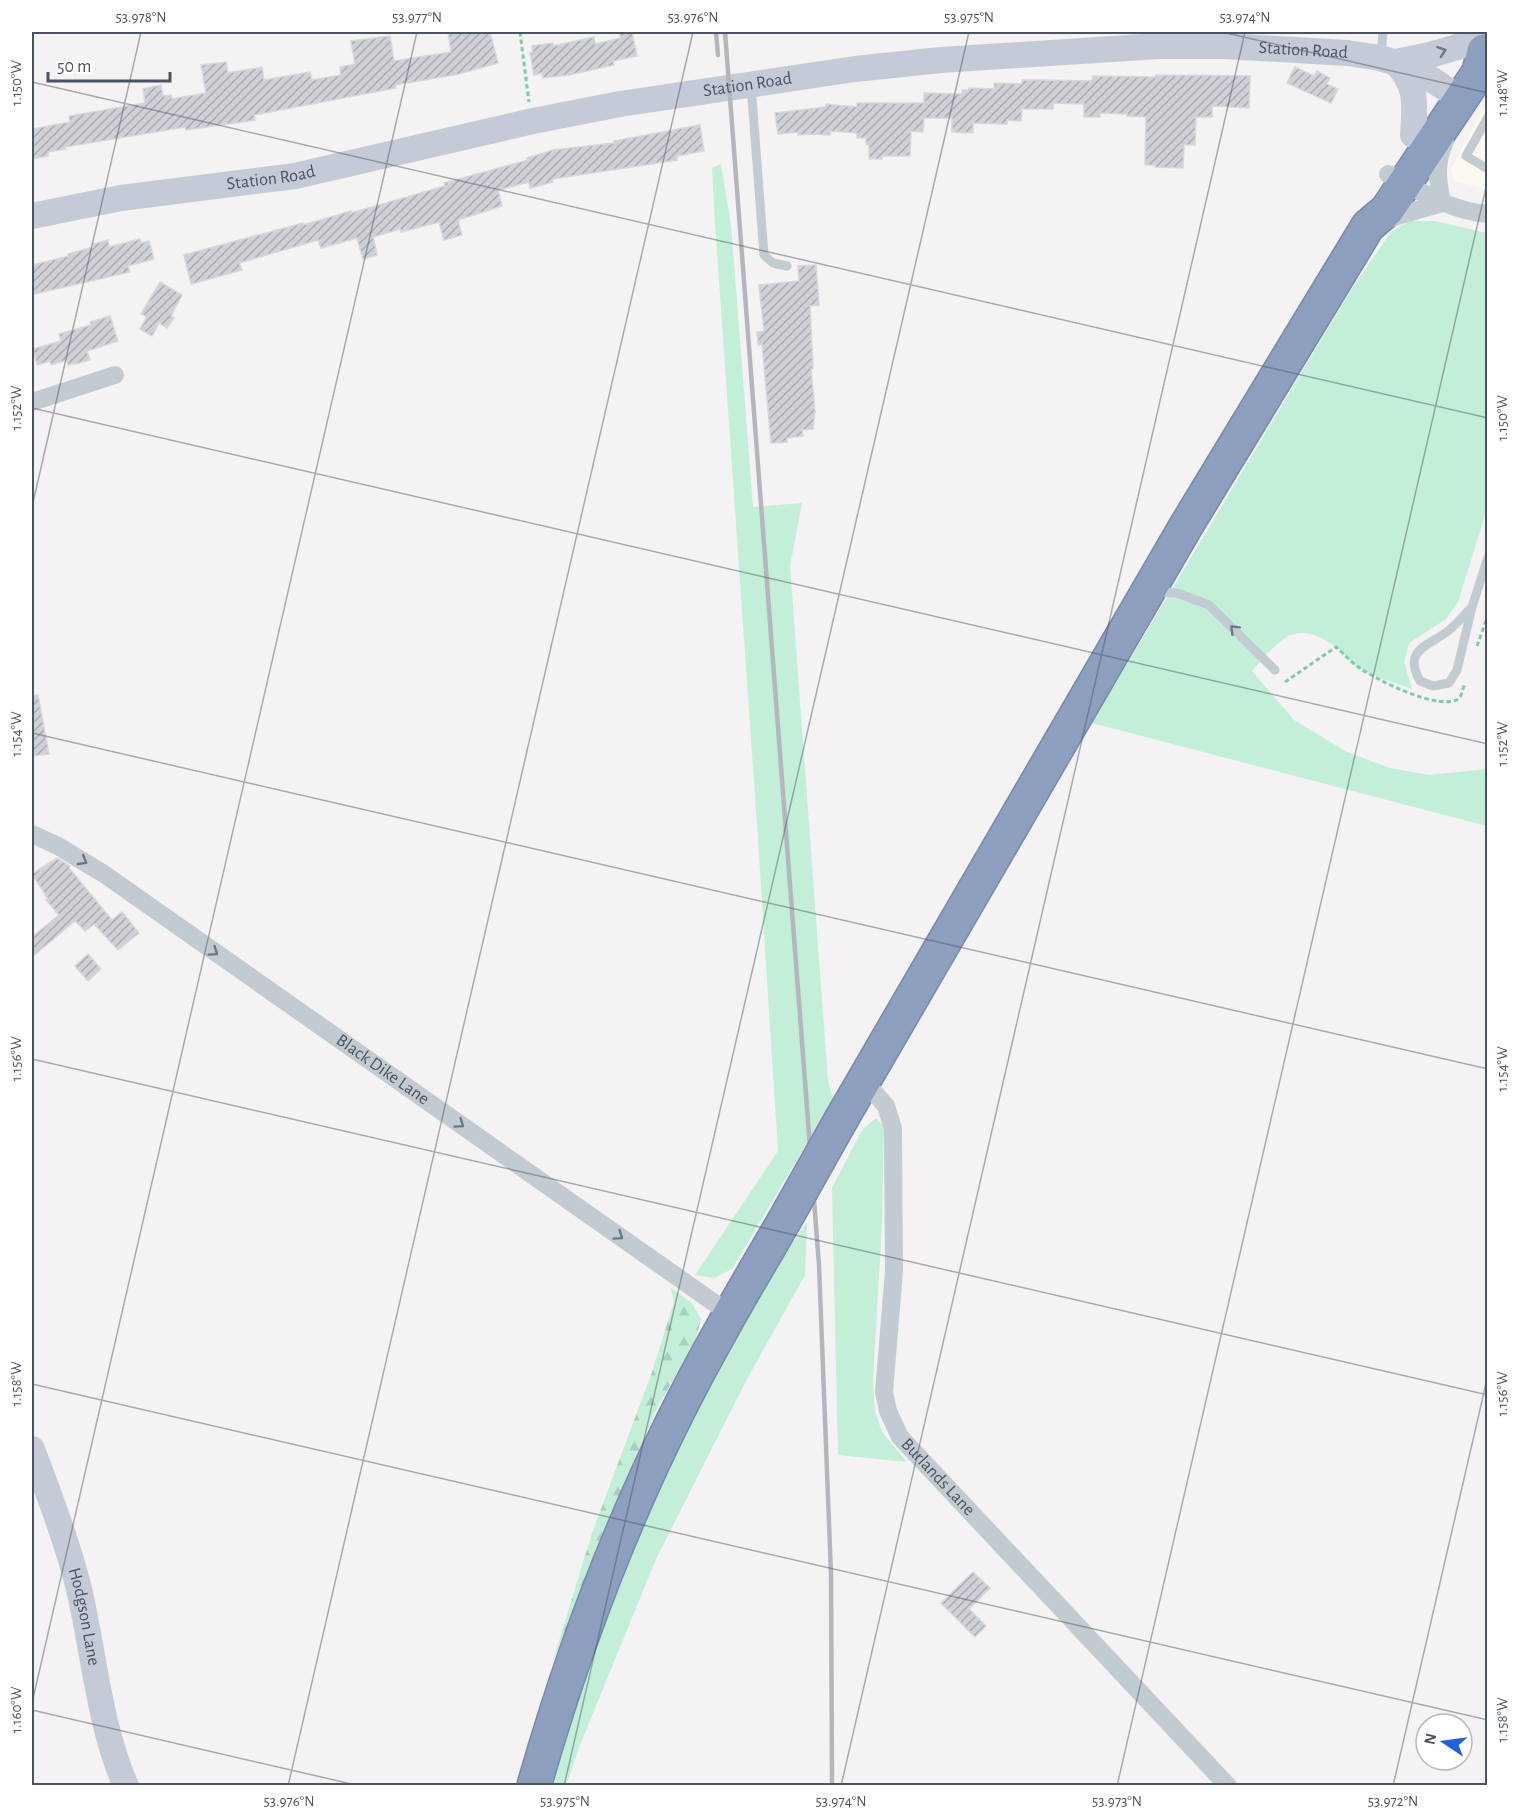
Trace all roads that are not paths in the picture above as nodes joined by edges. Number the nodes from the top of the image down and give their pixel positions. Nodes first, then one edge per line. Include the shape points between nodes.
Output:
1 (1383, 32) edge
2 (1486, 45) edge
3 (1388, 60) junction
4 (751, 85) junction
5 (1453, 99) junction
6 (1488, 117) edge
7 (1413, 135) junction
8 (1488, 169) edge
9 (1396, 179) junction
10 (1442, 203) junction
11 (1488, 214) edge
12 (32, 216) edge
13 (1368, 226) junction
14 (787, 266) dead end
15 (115, 375) dead end
16 (32, 402) edge
17 (1488, 557) edge
18 (1148, 592) junction
19 (1472, 607) junction
20 (1275, 670) dead end
21 (32, 834) edge
22 (864, 1081) junction
23 (730, 1314) junction
24 (32, 1449) edge
25 (126, 1785) edge
26 (534, 1785) edge
27 (1228, 1785) edge

1 - 3 lane
3 -> 2 street
2 - 5 highway via 1464,60
3 - 4 street, Station Road via 1347,53 1159,46 941,60
3 - 5 street, Station Road via 1425,73
3 - 7 street via 1407,76 1414,92
4 - 12 street, Station Road via 534,121 295,176 121,198
4 - 14 lane via 764,255 773,263
5 - 7 highway
5 - 9 highway
5 - 10 street via 1449,132 1437,163
6 - 8 lane via 1466,156
7 - 9 highway
9 - 10 street
9 - 13 highway via 1387,210
10 - 11 street
10 - 13 street
13 - 18 highway
15 - 16 street
17 - 19 lane
20 -> 18 lane via 1209,605 1177,592
18 - 22 highway
19 - 19 lane via 1457,670 1449,683 1433,686 1420,681 1415,672 1415,657 1423,645 1446,633
21 -> 23 street, Black Dike Lane via 104,874
22 - 23 highway, bridge
22 - 27 street, Burlands Lane via 886,1106 893,1128 894,1271 884,1392 900,1437
23 - 26 highway via 673,1421 608,1566 557,1705
24 - 25 street, Hodgson Lane via 79,1589 103,1710

